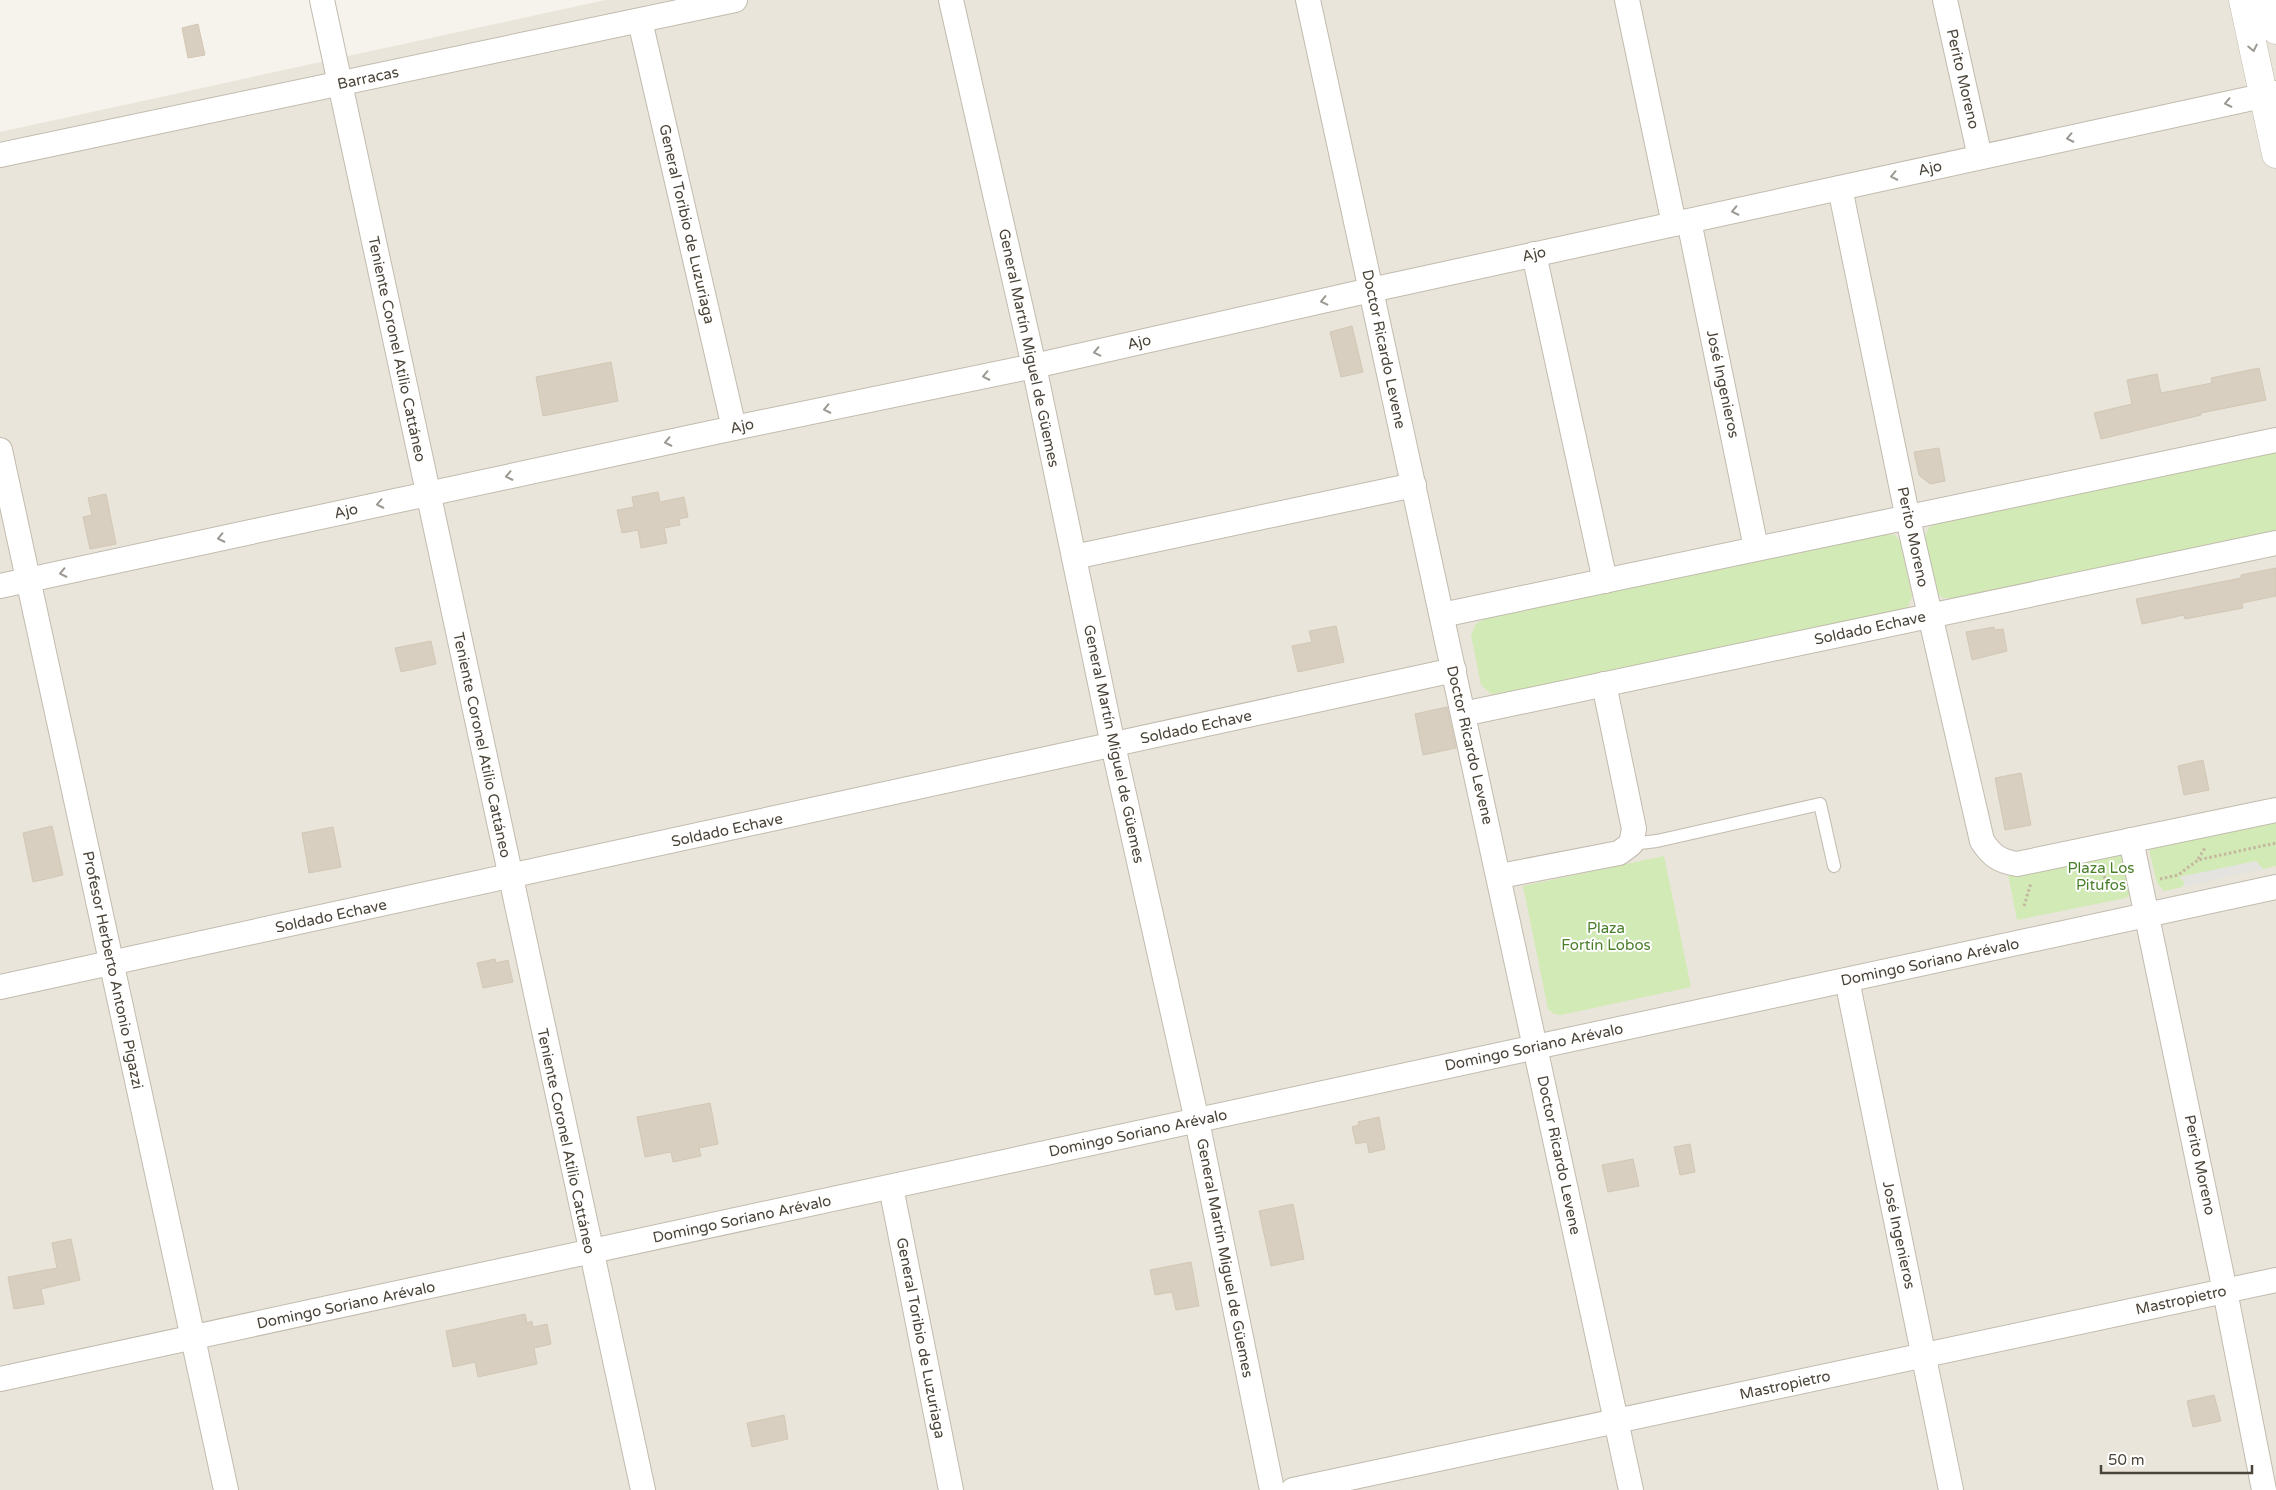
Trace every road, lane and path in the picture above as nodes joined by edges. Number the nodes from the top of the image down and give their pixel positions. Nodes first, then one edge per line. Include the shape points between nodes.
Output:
1 (322, 0) edge
2 (735, 0) edge
3 (951, 0) edge
4 (1308, 0) edge
5 (1627, 0) edge
6 (1945, 0) edge
7 (2243, 0) edge
8 (2270, 0) edge
9 (640, 21) junction
10 (2276, 30) edge
11 (340, 84) junction
12 (2270, 94) edge
13 (2276, 154) edge
14 (0, 155) edge
15 (1980, 157) junction
16 (1840, 188) junction
17 (1682, 222) junction
18 (1534, 254) junction
19 (1371, 290) junction
20 (1034, 366) junction
21 (734, 428) junction
22 (2276, 440) edge
23 (0, 450) edge
24 (1414, 485) junction
25 (428, 494) junction
26 (1908, 519) junction
27 (2276, 543) edge
28 (1756, 548) junction
29 (1074, 557) junction
30 (28, 580) junction
31 (1605, 581) junction
32 (0, 586) edge
33 (1442, 615) junction
34 (1930, 616) junction
35 (1454, 670) junction
36 (1604, 684) junction
37 (1463, 714) junction
38 (1114, 745) junction
39 (2276, 810) edge
40 (2131, 840) junction
41 (2276, 843) edge
42 (1631, 844) junction
43 (1834, 866) dead end
44 (1500, 876) junction
45 (510, 877) junction
46 (2141, 882) junction
47 (2276, 887) edge
48 (2114, 888) dead end
49 (2148, 914) junction
50 (112, 964) junction
51 (1847, 980) junction
52 (0, 987) edge
53 (1535, 1047) junction
54 (1197, 1120) junction
55 (891, 1187) junction
56 (590, 1252) junction
57 (2276, 1280) edge
58 (2225, 1291) junction
59 (192, 1338) junction
60 (1924, 1355) junction
61 (0, 1379) edge
62 (1616, 1421) junction
63 (226, 1490) edge
64 (643, 1490) edge
65 (951, 1490) edge
66 (1272, 1490) edge
67 (1294, 1490) edge
68 (1631, 1490) edge
69 (1951, 1490) edge
70 (2264, 1490) edge

1 - 11 street, Teniente Coronel Atilio Cattáneo
2 - 9 street, Barracas
3 - 20 street, General Martín Miguel de Güemes
4 - 19 street, Doctor Ricardo Levene
5 - 17 street, José Ingenieros
6 - 15 street, Perito Moreno
7 -> 12 street
8 - 10 street
9 - 11 street, Barracas
9 - 21 street, General Toribio de Luzuriaga
11 - 14 street, Barracas
11 - 25 street, Teniente Coronel Atilio Cattáneo
12 - 13 street
12 -> 15 street, Ajo
15 -> 16 street, Ajo
16 -> 17 street, Ajo
16 - 26 street, Perito Moreno
17 - 18 street, Ajo
17 - 28 street, José Ingenieros
18 - 19 street, Ajo
18 - 31 street
19 -> 20 street, Ajo
19 - 24 street, Doctor Ricardo Levene
20 -> 21 street, Ajo
20 - 29 street, General Martín Miguel de Güemes
21 -> 25 street, Ajo
22 - 26 street
23 - 30 street, Profesor Herberto Antonio Pigazzi
24 - 29 street
24 - 33 street, Doctor Ricardo Levene
25 -> 30 street, Ajo
25 - 45 street, Teniente Coronel Atilio Cattáneo
26 - 28 street
26 - 34 street, Perito Moreno
27 - 34 street, Soldado Echave
28 - 31 street
29 - 38 street, General Martín Miguel de Güemes
30 - 32 street, Ajo
30 - 50 street, Profesor Herberto Antonio Pigazzi
31 - 33 street
33 - 35 street, Doctor Ricardo Levene
34 - 36 street, Soldado Echave
34 - 40 street, Perito Moreno via 1982,841 1990,854 2017,864
35 - 37 street, Doctor Ricardo Levene
35 - 38 street, Soldado Echave
36 - 37 street, Soldado Echave
36 - 42 street via 1634,829
37 - 44 street, Doctor Ricardo Levene
38 - 45 street, Soldado Echave
38 - 54 street, General Martín Miguel de Güemes
39 - 40 street
40 - 46 street, Perito Moreno
41 - 46 path via 2198,860 2178,875
42 - 43 lane via 1820,804
42 - 44 street via 1619,853
44 - 53 street, Doctor Ricardo Levene
45 - 50 street, Soldado Echave
45 - 56 street, Teniente Coronel Atilio Cattáneo
46 - 48 path
46 - 49 street, Perito Moreno
47 - 49 street, Domingo Soriano Arévalo
49 - 51 street, Domingo Soriano Arévalo
49 - 58 street, Perito Moreno
50 - 52 street, Soldado Echave
50 - 59 street, Profesor Herberto Antonio Pigazzi
51 - 53 street, Domingo Soriano Arévalo
51 - 60 street, José Ingenieros
53 - 54 street, Domingo Soriano Arévalo
53 - 62 street, Doctor Ricardo Levene
54 - 55 street, Domingo Soriano Arévalo
54 - 66 street, General Martín Miguel de Güemes
55 - 56 street, Domingo Soriano Arévalo
55 - 65 street, General Toribio de Luzuriaga
56 - 59 street, Domingo Soriano Arévalo
56 - 64 street, Teniente Coronel Atilio Cattáneo
57 - 58 street, Mastropietro
58 - 60 street, Mastropietro
58 - 70 street, Perito Moreno
59 - 61 street, Domingo Soriano Arévalo
59 - 63 street, Profesor Herberto Antonio Pigazzi
60 - 62 street, Mastropietro
60 - 69 street, José Ingenieros
62 - 67 street, Mastropietro
62 - 68 street, Doctor Ricardo Levene

